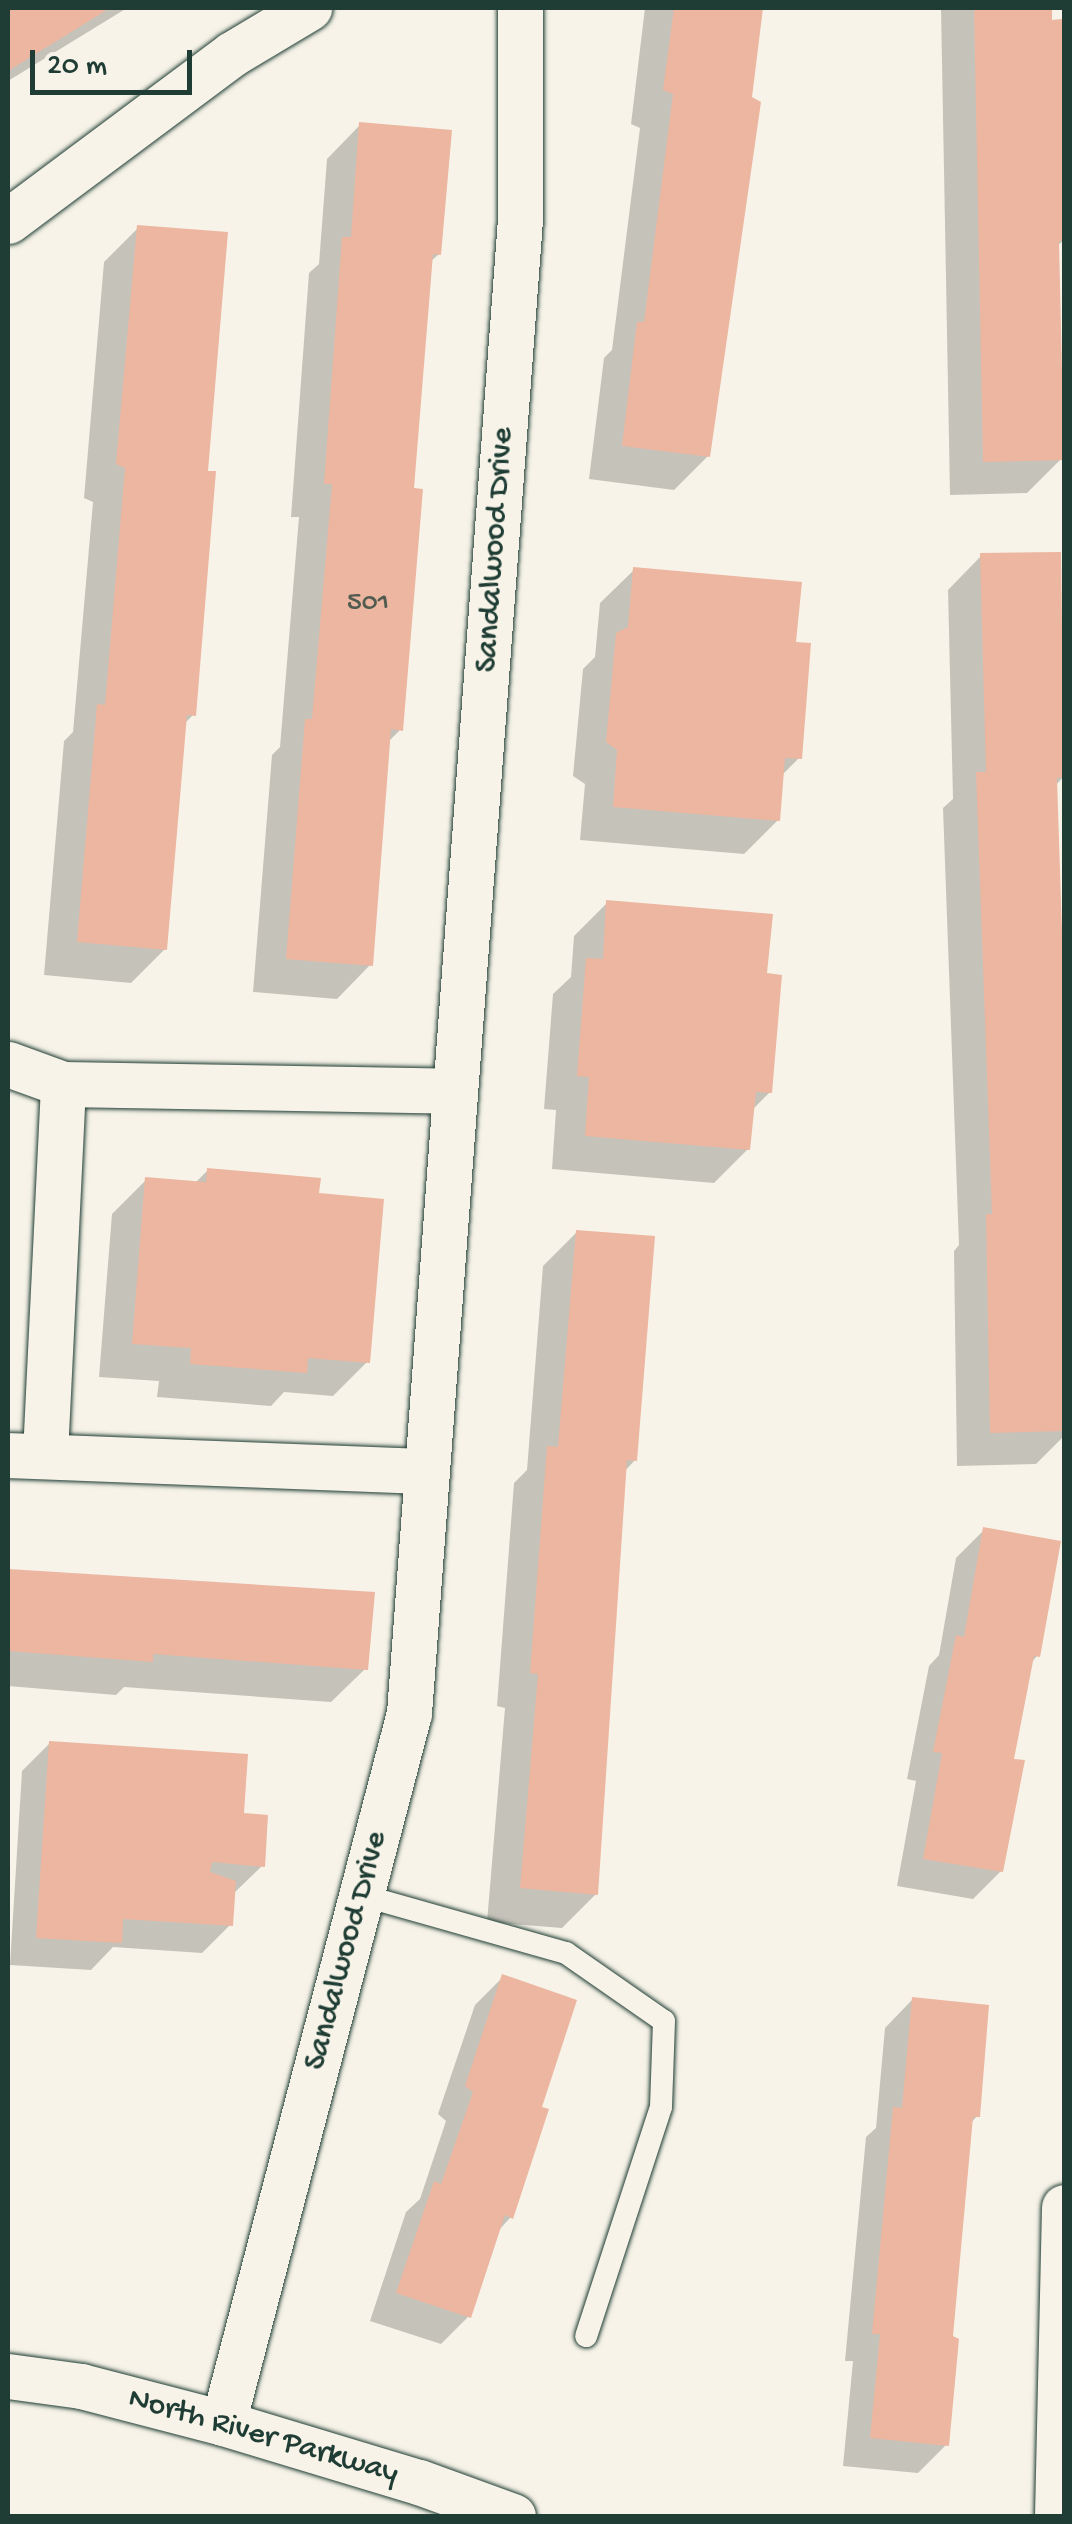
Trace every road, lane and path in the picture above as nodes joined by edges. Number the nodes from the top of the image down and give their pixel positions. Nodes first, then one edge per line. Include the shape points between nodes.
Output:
1 (308, 8) edge
2 (520, 8) edge
3 (8, 221) edge
4 (8, 1064) edge
5 (63, 1084) junction
6 (456, 1091) junction
7 (26, 1455) edge
8 (427, 1471) junction
9 (361, 1895) junction
10 (1064, 2207) edge
11 (586, 2336) dead end
12 (8, 2376) edge
13 (223, 2423) junction
14 (513, 2516) edge
15 (1057, 2516) edge

1 - 3 street via 232,54
2 - 6 street, Sandalwood Drive via 520,220
4 - 5 street
5 - 6 street
5 - 7 street
6 - 8 street, Sandalwood Drive
7 - 8 street
8 - 9 street, Sandalwood Drive via 409,1713
9 - 11 lane via 566,1953 664,2021 662,2107
9 - 13 street, Sandalwood Drive
10 - 15 street
12 - 13 street, North River Parkway via 81,2386
13 - 14 street, North River Parkway

